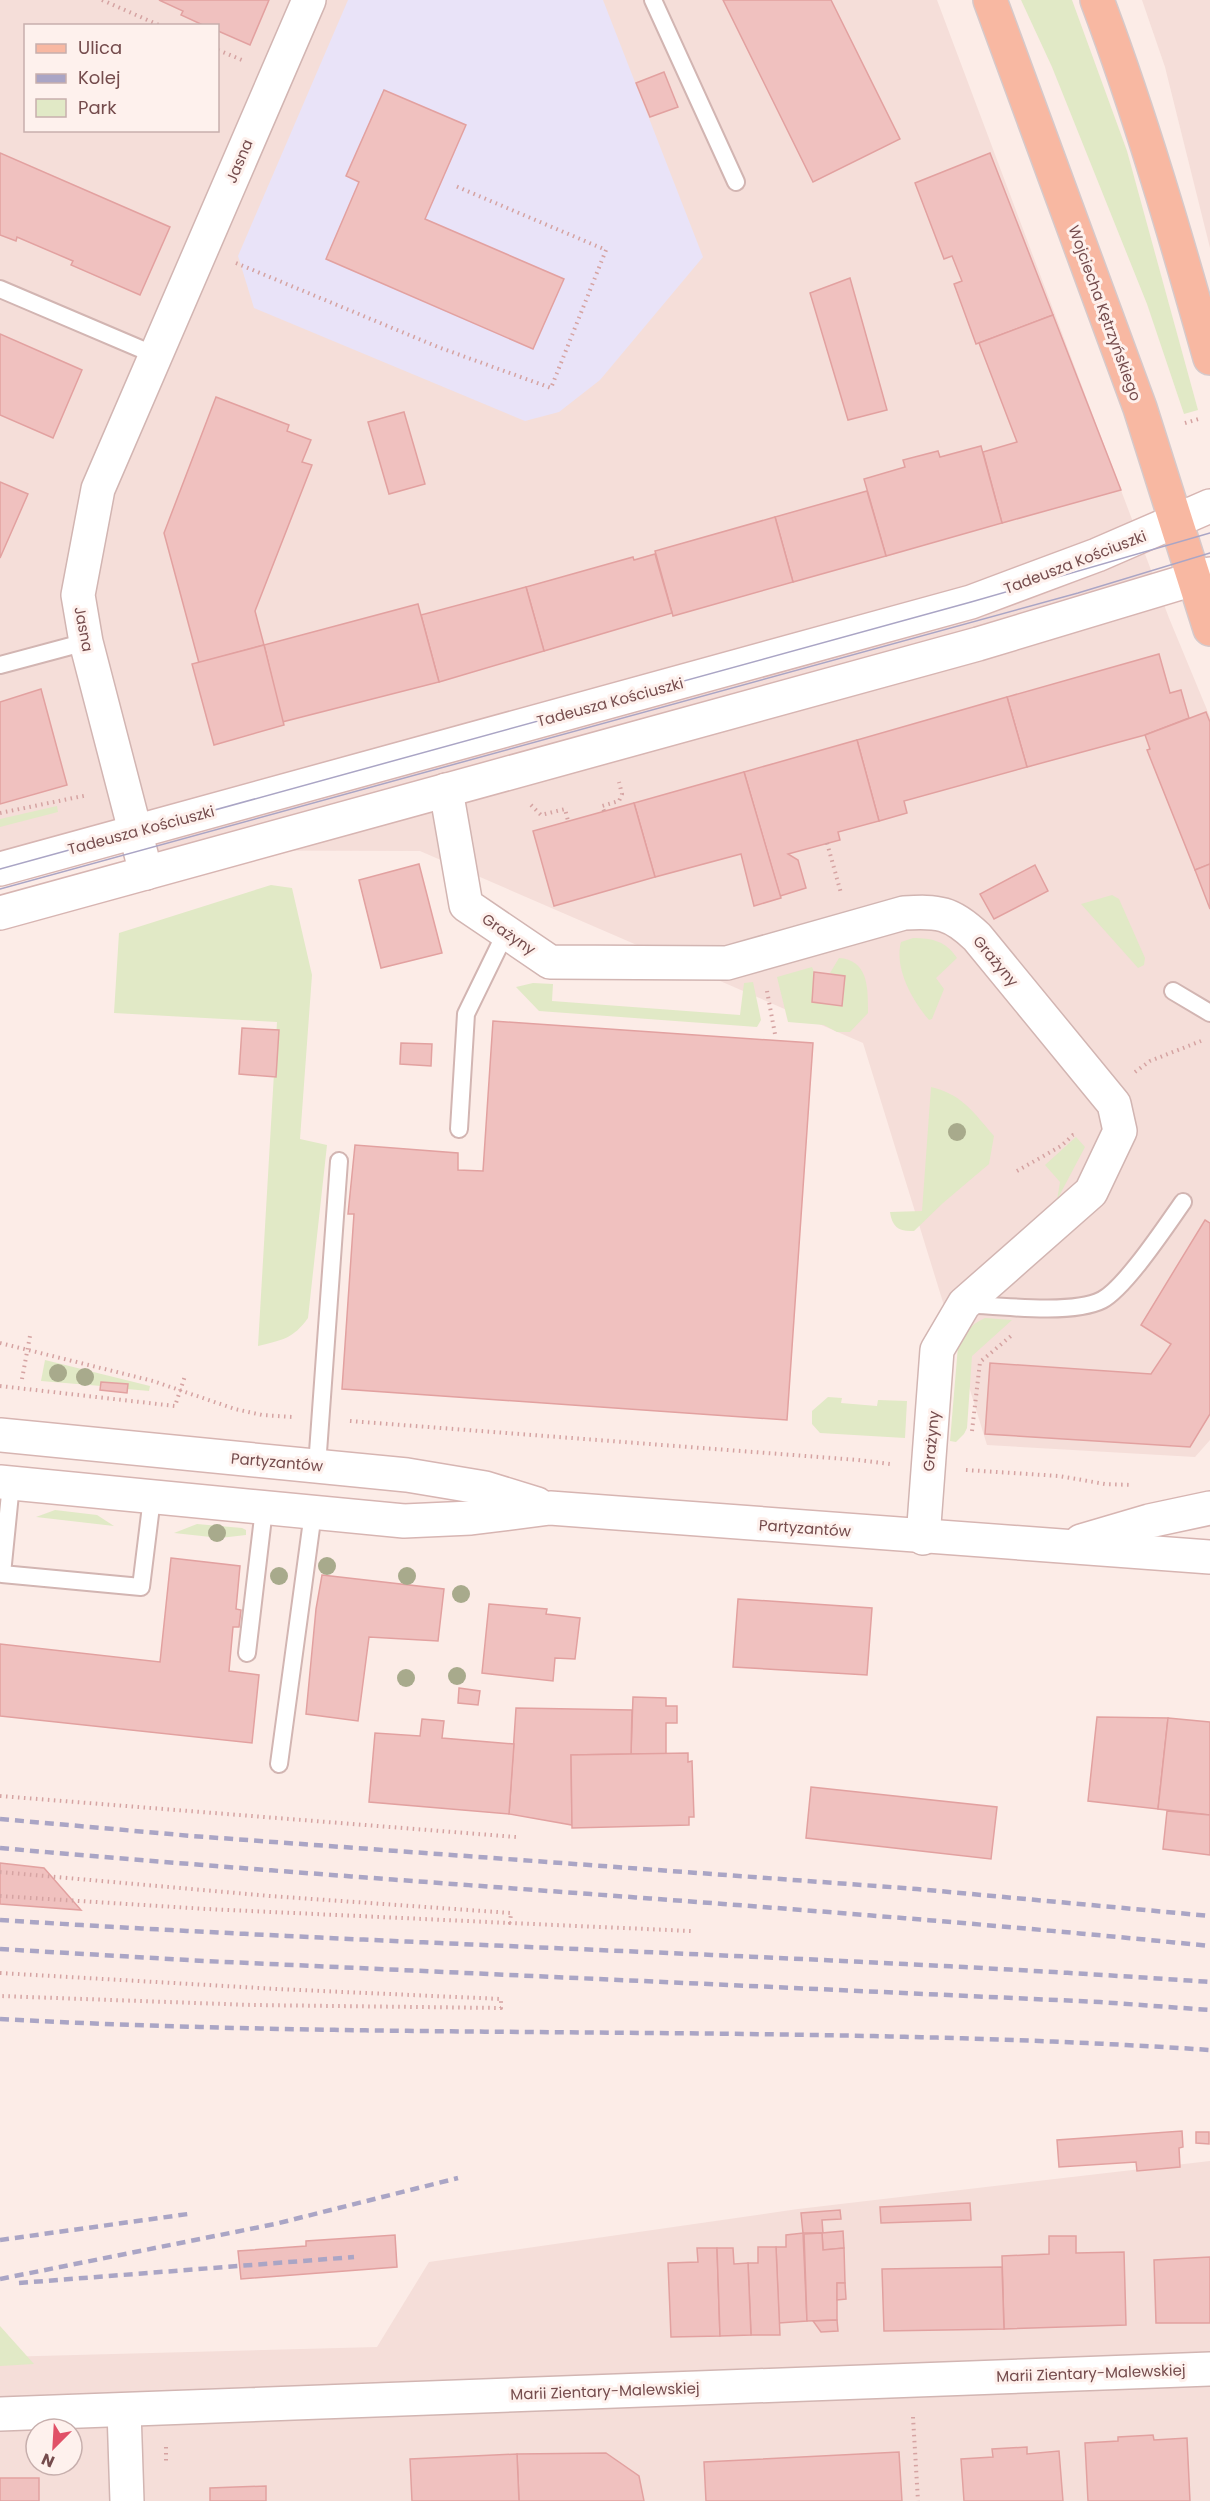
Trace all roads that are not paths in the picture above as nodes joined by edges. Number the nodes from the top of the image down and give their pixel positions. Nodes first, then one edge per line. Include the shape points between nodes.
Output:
1 (309, 0) edge
2 (653, 0) edge
3 (990, 0) edge
4 (1097, 0) edge
5 (736, 182) dead end
6 (0, 289) edge
7 (155, 355) junction
8 (1210, 358) edge
9 (1210, 506) edge
10 (1175, 522) junction
11 (1202, 577) edge
12 (1210, 629) edge
13 (86, 642) junction
14 (0, 664) edge
15 (446, 790) junction
16 (135, 832) junction
17 (0, 869) edge
18 (146, 873) junction
19 (0, 913) edge
20 (506, 932) junction
21 (1173, 991) dead end
22 (1210, 1013) edge
23 (459, 1129) dead end
24 (339, 1161) dead end
25 (1183, 1202) dead end
26 (964, 1304) junction
27 (0, 1435) edge
28 (317, 1466) junction
29 (5, 1483) edge
30 (152, 1498) junction
31 (1210, 1508) edge
32 (264, 1509) junction
33 (550, 1509) junction
34 (313, 1513) junction
35 (923, 1538) junction
36 (1060, 1547) junction
37 (1210, 1557) edge
38 (247, 1653) dead end
39 (279, 1764) dead end
40 (1210, 2369) edge
41 (124, 2410) junction
42 (0, 2414) edge
43 (128, 2501) edge

1 - 7 street, Jasna
2 - 5 lane
3 - 10 main road, Wojciecha Kętrzyńskiego via 1136,397
4 - 8 main road via 1171,218
6 - 7 lane
7 - 13 street, Jasna via 98,489 78,595
9 - 10 street, Tadeusza Kościuszki
10 - 11 main road, Wojciecha Kętrzyńskiego
10 - 16 street, Tadeusza Kościuszki via 971,602
11 - 12 main road, Wojciecha Kętrzyńskiego
11 - 15 street via 966,647
13 - 14 lane
13 - 16 street, Jasna
15 - 18 street
15 - 20 street, Grażyny via 466,905
16 - 17 street, Tadeusza Kościuszki
16 - 18 street, Jasna
18 - 19 street
20 - 23 lane via 466,1014
20 - 26 street, Grażyny via 550,962 727,963 904,913 934,911 962,923 1114,1104 1120,1131 1091,1192
21 - 22 lane
24 - 28 lane
25 - 26 lane via 1124,1281 1101,1301 1063,1309
26 - 35 street, Grażyny via 937,1350
27 - 28 street, Partyzantów
28 - 33 street, Partyzantów via 407,1474 485,1488
29 - 30 street, Partyzantów
29 - 30 lane via 3,1574 141,1587
30 - 32 street, Partyzantów
31 - 36 street, Partyzantów
32 - 34 street, Partyzantów
32 - 38 lane
33 - 34 street, Partyzantów via 404,1521
33 - 35 street, Partyzantów
34 - 39 lane
35 - 36 street, Partyzantów
36 - 37 street, Partyzantów
40 - 41 street, Marii Zientary-Malewskiej
41 - 42 street, Marii Zientary-Malewskiej
41 - 43 street

